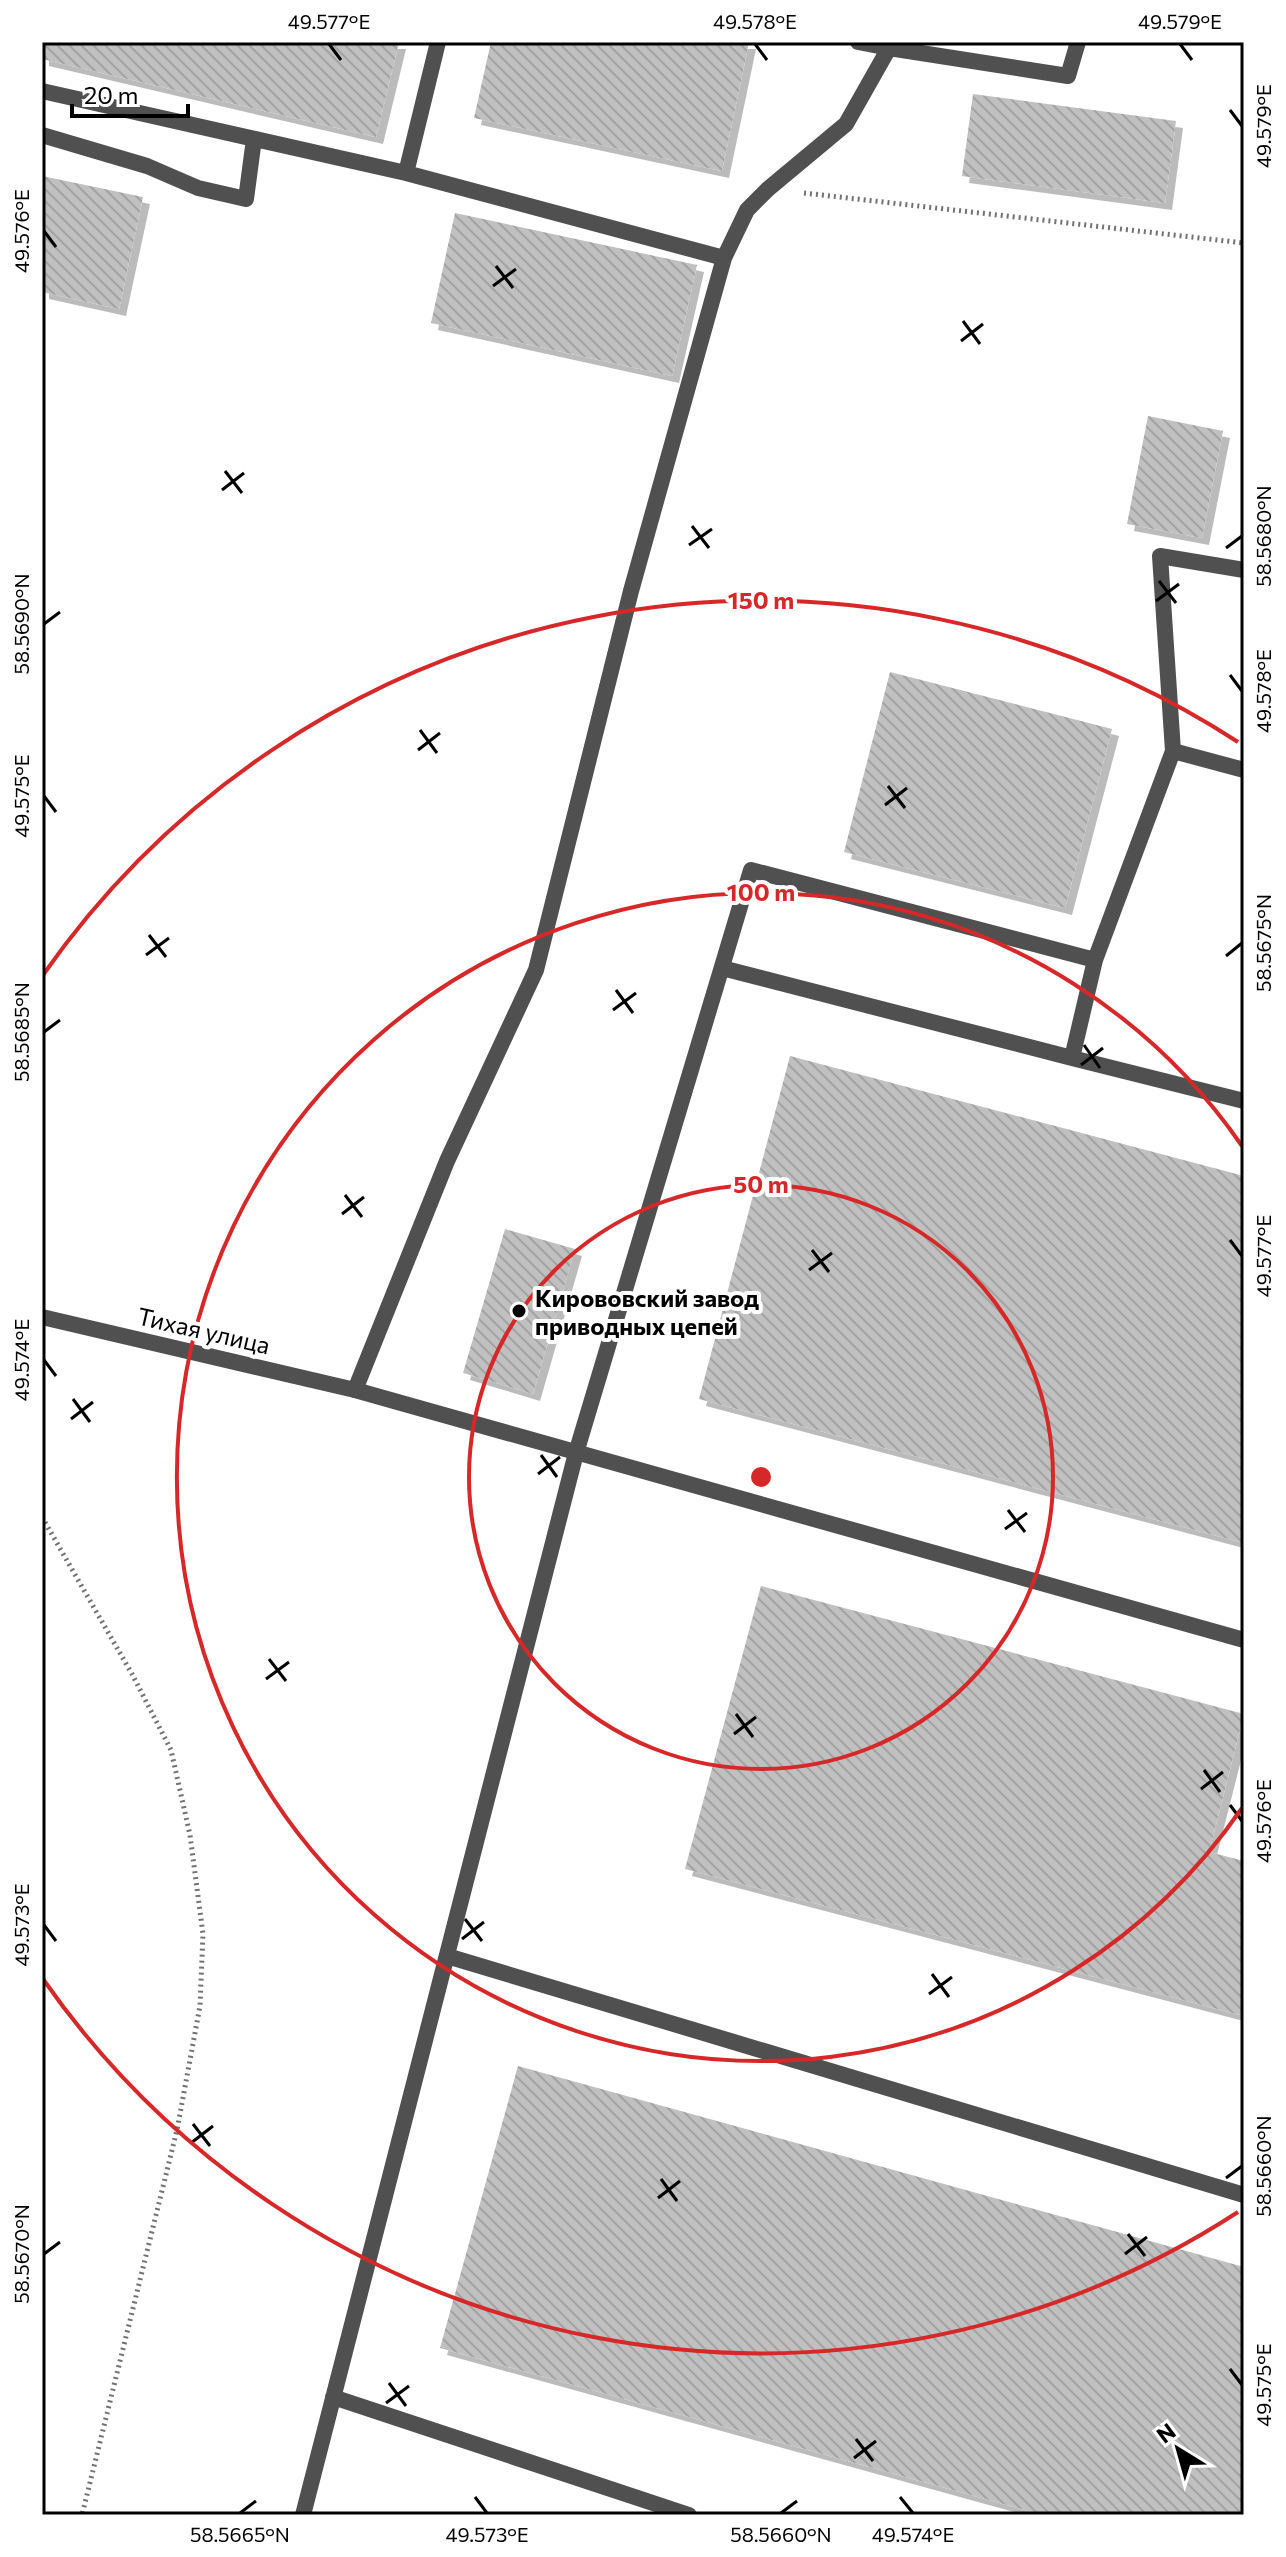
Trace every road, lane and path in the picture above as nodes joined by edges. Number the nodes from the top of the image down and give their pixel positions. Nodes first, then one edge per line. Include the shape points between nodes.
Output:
1 (438, 42) edge
2 (858, 42) edge
3 (1078, 42) edge
4 (889, 48) junction
5 (42, 91) edge
6 (42, 135) edge
7 (254, 139) junction
8 (406, 173) junction
9 (768, 189) junction
10 (1244, 243) edge
11 (724, 258) junction
12 (1244, 570) edge
13 (1173, 751) junction
14 (1244, 770) edge
15 (1095, 960) junction
16 (722, 968) junction
17 (1072, 1058) junction
18 (1244, 1101) edge
19 (42, 1317) edge
20 (355, 1390) junction
21 (576, 1453) junction
22 (42, 1517) edge
23 (1244, 1640) edge
24 (447, 1956) junction
25 (1244, 2195) edge
26 (333, 2397) junction
27 (82, 2515) edge
28 (303, 2515) edge
29 (689, 2515) edge

1 - 8 street
2 - 4 street
3 - 4 street via 1068,76
4 - 9 street via 846,124
5 - 7 street
6 - 7 street via 246,199
7 - 8 street
8 - 11 street
9 - 10 path
9 - 11 street via 747,210
11 - 20 street via 631,591 536,970 447,1161
12 - 13 street via 1160,556
13 - 14 street
13 - 15 street
15 - 16 street via 751,870
15 - 17 street
16 - 17 street
16 - 21 street
17 - 18 street
19 - 20 street, Тихая улица
20 - 21 street, Тихая улица
21 - 23 street, Тихая улица
21 - 24 street
22 - 27 path via 171,1750 190,1835 203,1934 200,2006 177,2130
24 - 25 street
24 - 26 street
26 - 28 street
26 - 29 street

